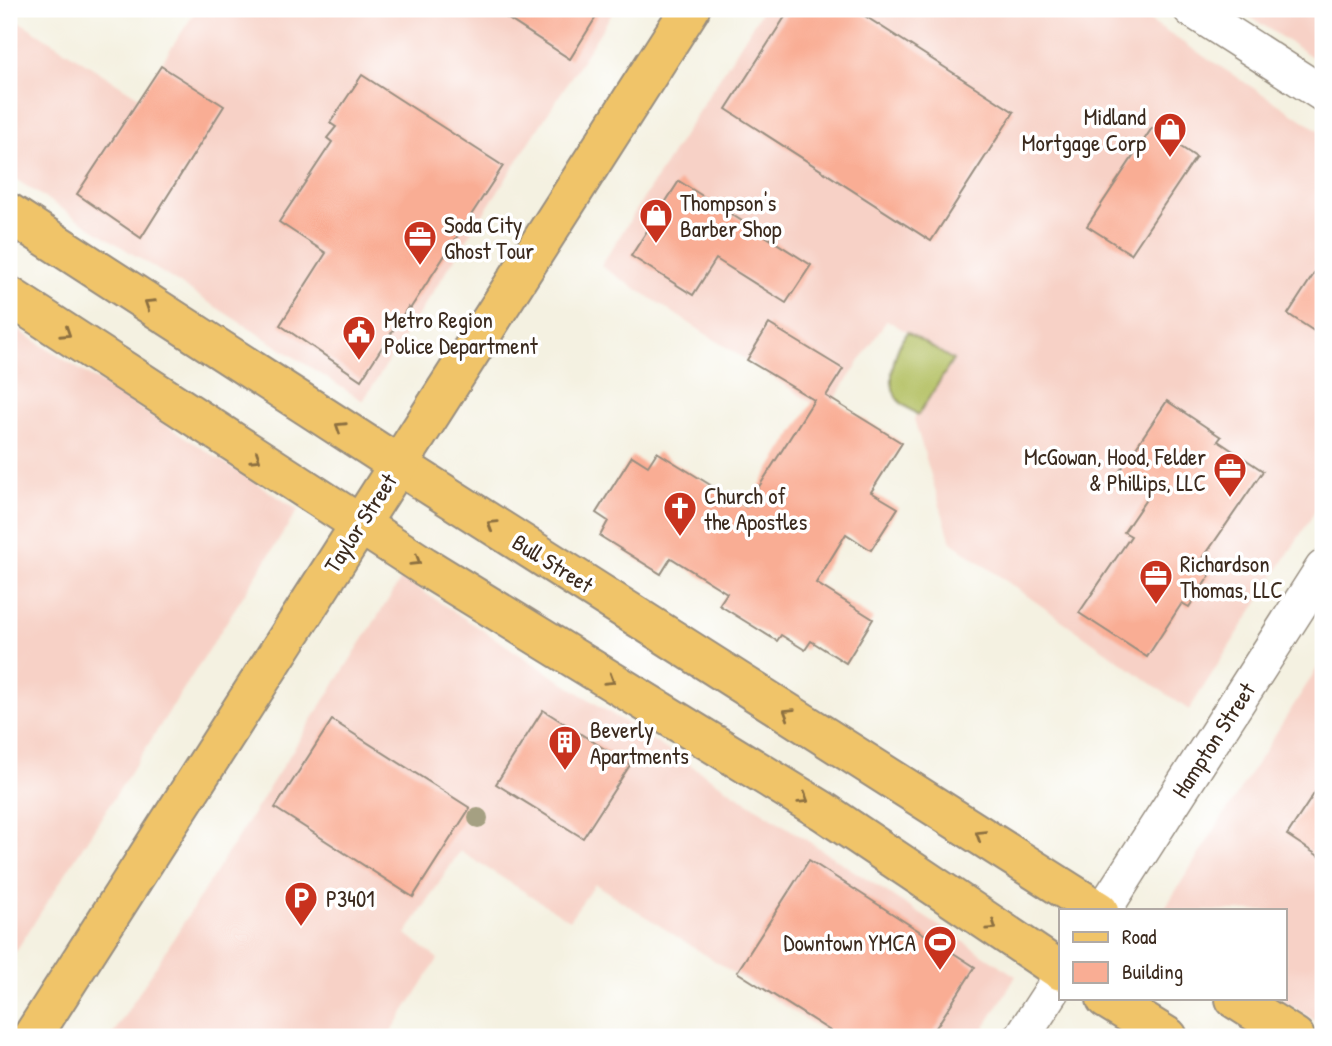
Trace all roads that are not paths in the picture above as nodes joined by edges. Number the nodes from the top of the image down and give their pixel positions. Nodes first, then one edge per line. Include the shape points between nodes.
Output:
1 (690, 9) edge
2 (1191, 9) edge
3 (1323, 94) edge
4 (9, 213) edge
5 (9, 296) edge
6 (397, 464) junction
7 (359, 524) junction
8 (1323, 568) edge
9 (1098, 909) edge
10 (1102, 909) edge
11 (1059, 970) edge
12 (1059, 980) edge
13 (1108, 1000) edge
14 (1237, 1000) edge
15 (32, 1037) edge
16 (1022, 1037) edge
17 (1168, 1037) edge
18 (1295, 1037) edge

1 - 6 main road, Taylor Street
2 - 3 street
6 -> 4 main road, Bull Street
5 -> 7 main road
6 - 7 main road, Taylor Street
9 -> 6 main road, Bull Street
7 -> 11 main road via 822,811
7 - 15 main road, Taylor Street
8 - 10 street, Hampton Street
12 - 16 street
13 - 17 main road
14 - 18 main road

